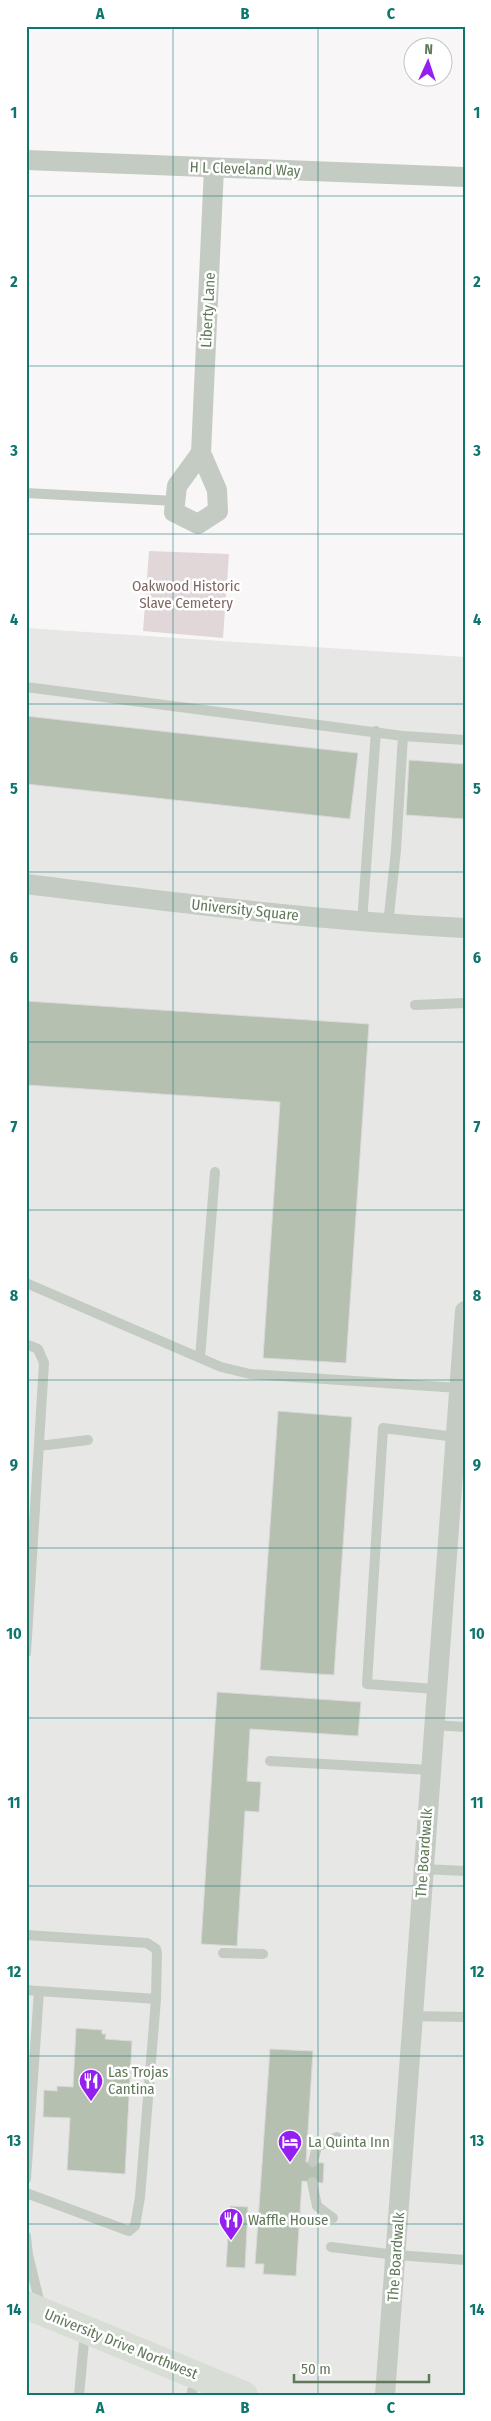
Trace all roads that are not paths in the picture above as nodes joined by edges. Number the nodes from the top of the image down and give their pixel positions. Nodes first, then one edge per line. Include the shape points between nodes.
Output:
1 (26, 160) edge
2 (214, 168) junction
3 (465, 177) edge
4 (201, 453) junction
5 (26, 493) edge
6 (175, 502) junction
7 (26, 687) edge
8 (376, 731) junction
9 (402, 736) junction
10 (465, 740) edge
11 (26, 884) edge
12 (362, 922) junction
13 (388, 924) junction
14 (465, 928) edge
15 (465, 1003) edge
16 (415, 1004) dead end
17 (214, 1172) dead end
18 (26, 1283) edge
19 (465, 1311) edge
20 (26, 1344) edge
21 (200, 1358) junction
22 (459, 1388) junction
23 (456, 1437) junction
24 (88, 1440) dead end
25 (39, 1446) junction
26 (457, 1524) edge
27 (26, 1652) edge
28 (436, 1689) junction
29 (433, 1724) junction
30 (465, 1726) edge
31 (270, 1761) dead end
32 (430, 1770) junction
33 (423, 1869) junction
34 (465, 1871) edge
35 (26, 1935) edge
36 (223, 1953) dead end
37 (263, 1954) dead end
38 (26, 1990) edge
39 (39, 1991) junction
40 (156, 1999) junction
41 (413, 2016) junction
42 (465, 2017) edge
43 (337, 2138) dead end
44 (313, 2162) dead end
45 (26, 2179) edge
46 (312, 2182) dead end
47 (26, 2194) edge
48 (333, 2218) dead end
49 (26, 2236) edge
50 (331, 2247) dead end
51 (396, 2255) junction
52 (465, 2260) edge
53 (34, 2308) edge
54 (85, 2329) junction
55 (194, 2385) edge
56 (79, 2395) edge
57 (244, 2395) edge
58 (385, 2395) edge

1 - 2 street, H L Cleveland Way
2 - 3 street, H L Cleveland Way
2 - 4 street, Liberty Lane
4 - 6 street via 177,486
4 - 6 street via 217,490 218,511 198,524 174,512
5 - 6 lane
7 - 8 lane
8 - 9 lane
8 - 12 lane
9 - 10 lane
9 - 13 lane
11 - 12 street, University Square
12 - 13 street, University Square
13 - 14 street, University Square
15 - 16 lane
17 - 21 lane
18 - 21 lane
19 - 22 street, The Boardwalk
20 - 25 lane via 38,1348 44,1363
21 - 22 lane via 250,1374
22 - 23 street, The Boardwalk
23 - 26 street, The Boardwalk
23 - 28 lane via 383,1428 367,1684
24 - 25 lane
25 - 27 lane
26 - 28 street, The Boardwalk
28 - 29 street, The Boardwalk
29 - 30 lane
29 - 32 street, The Boardwalk
31 - 32 lane
32 - 33 street, The Boardwalk
33 - 34 lane
33 - 41 street, The Boardwalk
35 - 40 lane via 148,1942 158,1954
36 - 37 lane
38 - 39 lane
39 - 40 lane
39 - 45 lane
40 - 47 lane via 135,2226 129,2231
41 - 42 lane
41 - 51 street, The Boardwalk
43 - 44 lane via 317,2147
46 - 48 lane via 317,2206
49 - 53 lane
50 - 51 lane
51 - 52 lane
51 - 58 street, The Boardwalk
53 - 54 highway, University Drive Northwest
54 - 55 highway, University Drive Northwest
54 - 56 lane
55 - 57 highway, University Drive Northwest

